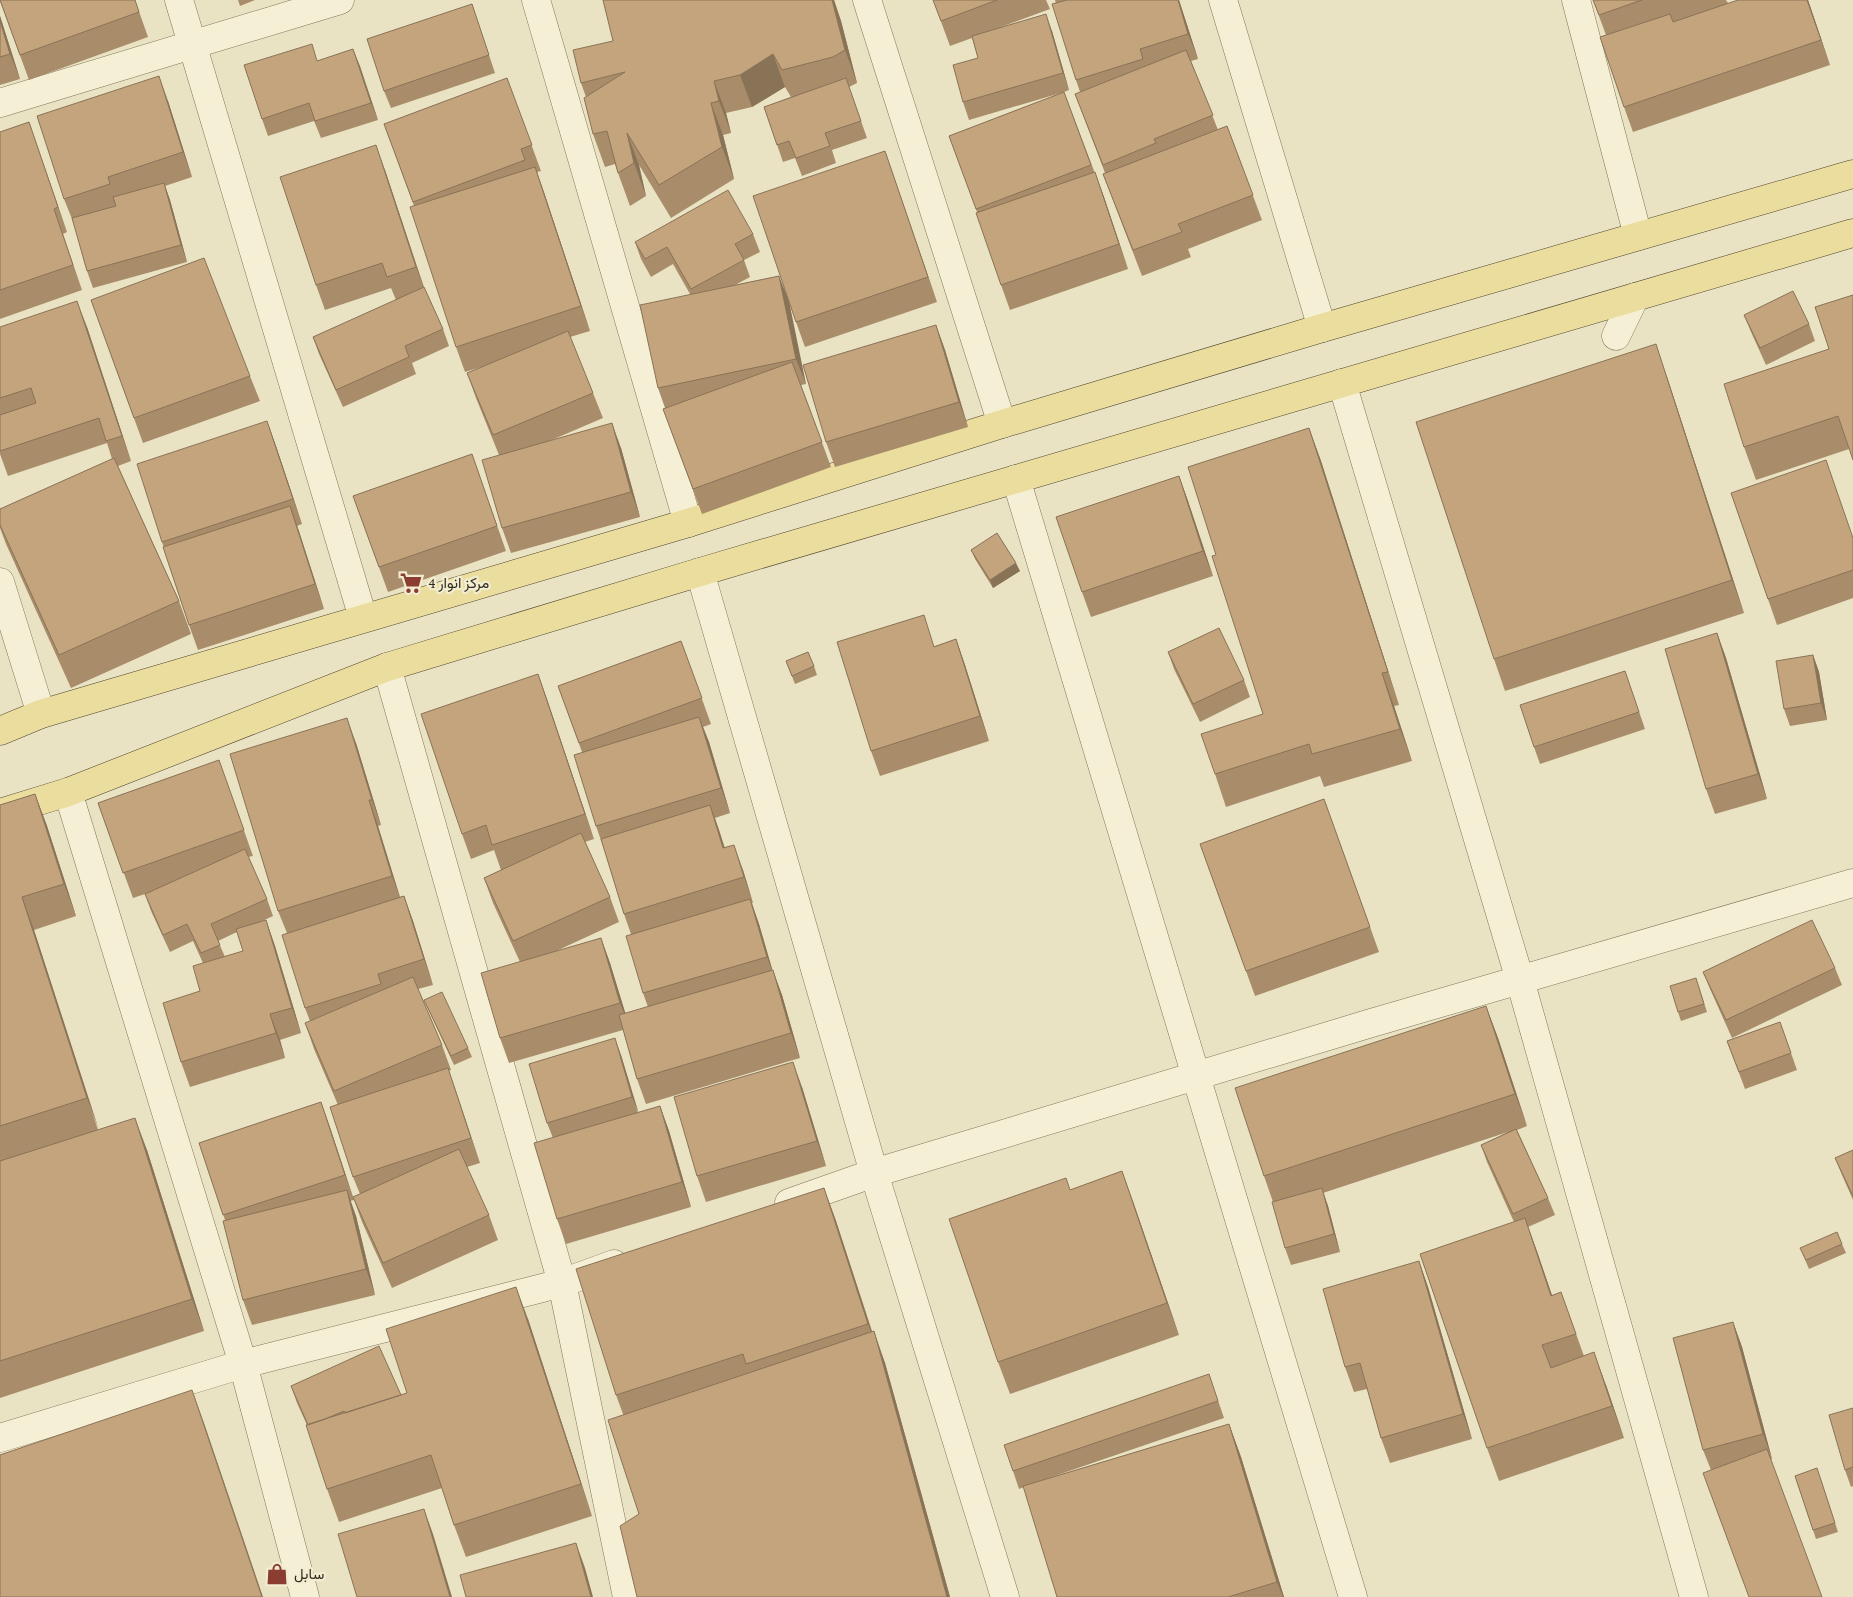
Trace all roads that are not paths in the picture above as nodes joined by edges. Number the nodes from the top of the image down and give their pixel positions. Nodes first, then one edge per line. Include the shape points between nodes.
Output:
1 (179, 0) edge
2 (340, 0) edge
3 (536, 0) edge
4 (867, 0) edge
5 (1223, 0) edge
6 (1576, 0) edge
7 (192, 45) junction
8 (0, 103) edge
9 (1853, 174) edge
10 (1853, 233) edge
11 (1638, 236) junction
12 (1635, 298) junction
13 (1322, 328) junction
14 (1616, 336) dead end
15 (1342, 383) junction
16 (1002, 424) junction
17 (1016, 479) junction
18 (688, 523) junction
19 (700, 572) junction
20 (0, 582) edge
21 (363, 618) junction
22 (387, 668) junction
23 (42, 714) junction
24 (0, 731) edge
25 (68, 792) junction
26 (0, 813) edge
27 (1853, 883) edge
28 (1520, 980) junction
29 (1195, 1076) junction
30 (874, 1173) junction
31 (764, 1212) edge
32 (636, 1257) edge
33 (562, 1283) junction
34 (242, 1364) junction
35 (0, 1438) edge
36 (305, 1597) edge
37 (627, 1597) edge
38 (1006, 1597) edge
39 (1353, 1597) edge
40 (1694, 1597) edge

1 - 7 street
2 - 7 street
3 - 18 street
4 - 16 street
5 - 13 street
6 - 11 street
7 - 8 street
7 - 21 street
9 - 11 main road
10 - 12 main road
11 - 13 main road
12 - 14 street
12 - 15 main road
13 - 16 main road
15 - 17 main road
15 - 28 street
16 - 18 main road
17 - 19 main road
17 - 29 street
18 - 21 main road
19 - 22 main road
19 - 30 street
20 - 23 street
21 - 23 main road
22 - 25 main road
22 - 33 street
23 - 24 main road
25 - 26 main road
25 - 34 street
27 - 28 street
28 - 29 street
28 - 40 street
29 - 30 street
29 - 39 street
30 - 31 street
30 - 38 street
32 - 33 street
33 - 34 street
33 - 37 street
34 - 35 street
34 - 36 street

